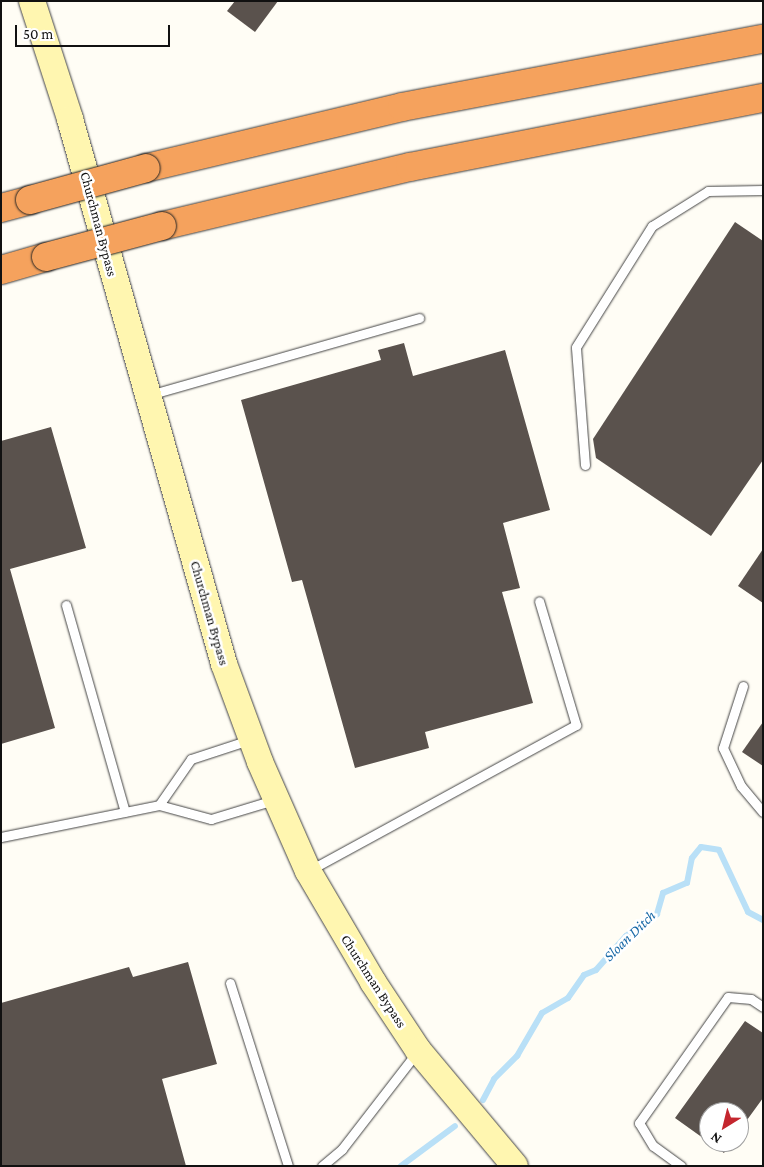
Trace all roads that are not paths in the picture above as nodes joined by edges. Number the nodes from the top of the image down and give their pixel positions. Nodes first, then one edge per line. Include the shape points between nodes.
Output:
1 (32, 1) edge
2 (763, 39) edge
3 (763, 98) edge
4 (763, 190) edge
5 (1, 208) edge
6 (1, 270) edge
7 (419, 318) dead end
8 (147, 396) junction
9 (585, 465) dead end
10 (539, 601) dead end
11 (66, 605) dead end
12 (743, 686) dead end
13 (251, 739) junction
14 (276, 799) junction
15 (158, 805) junction
16 (125, 812) junction
17 (763, 812) edge
18 (1, 837) edge
19 (308, 871) junction
20 (230, 983) dead end
21 (763, 1007) edge
22 (418, 1050) junction
23 (288, 1166) edge
24 (322, 1166) edge
25 (515, 1166) edge
26 (681, 1166) edge

1 - 8 street, Churchman Bypass via 70,119
2 - 5 highway, bridge via 420,103 146,168
3 - 6 highway, bridge via 410,167 162,226
4 - 9 lane via 708,192 652,226 576,347
7 - 8 lane
8 - 13 street, Churchman Bypass via 224,664
10 - 19 lane via 576,725
11 - 16 lane
12 - 17 lane via 723,748 741,786
13 - 14 street, Churchman Bypass
13 - 15 lane via 192,759
14 - 15 lane via 211,819
14 - 19 street, Churchman Bypass
15 - 16 lane
16 - 18 lane
19 - 22 street, Churchman Bypass via 365,970
20 - 23 lane
21 - 26 lane via 751,999 728,997 639,1123 653,1146
22 - 24 lane via 342,1149
22 - 25 street, Churchman Bypass

